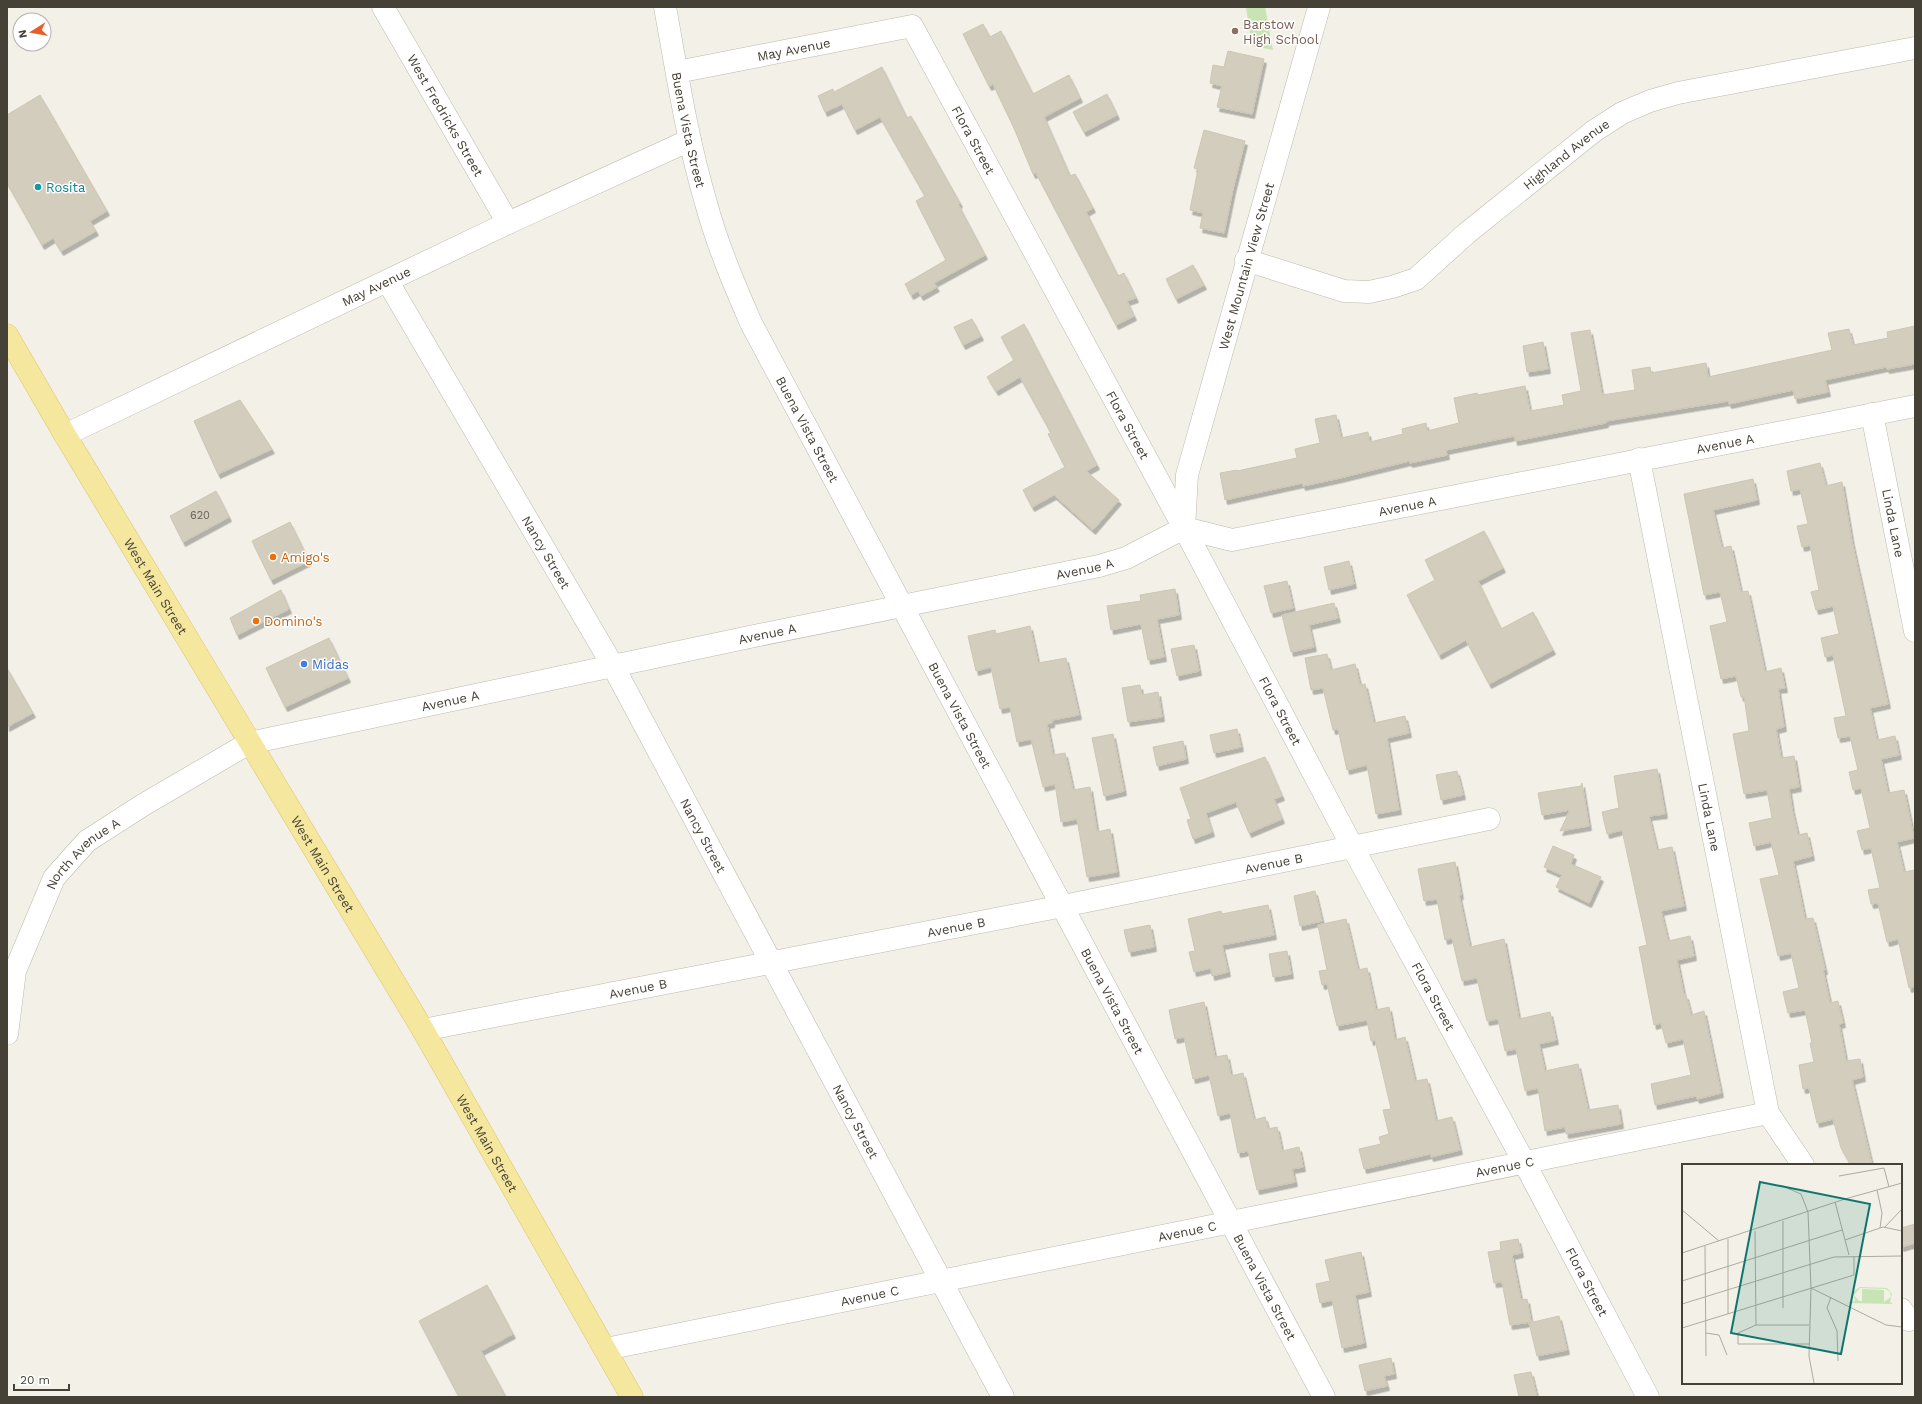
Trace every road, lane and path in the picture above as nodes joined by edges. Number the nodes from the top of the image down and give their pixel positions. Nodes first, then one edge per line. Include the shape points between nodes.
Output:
1 (383, 7) edge
2 (665, 7) edge
3 (1319, 7) edge
4 (912, 26) joint
5 (1915, 48) edge
6 (677, 72) junction
7 (690, 140) junction
8 (508, 223) junction
9 (1246, 260) junction
10 (388, 282) junction
11 (7, 335) edge
12 (1915, 406) edge
13 (1872, 414) junction
14 (65, 435) junction
15 (1639, 459) junction
16 (1184, 528) junction
17 (901, 606) junction
18 (1915, 631) edge
19 (613, 666) junction
20 (249, 743) junction
21 (1489, 819) dead end
22 (1352, 848) junction
23 (1063, 906) junction
24 (770, 962) junction
25 (423, 1030) junction
26 (7, 1034) edge
27 (1768, 1113) junction
28 (1524, 1162) junction
29 (1802, 1164) edge
30 (1232, 1222) junction
31 (940, 1280) junction
32 (1902, 1311) edge
33 (1915, 1319) edge
34 (606, 1349) junction
35 (632, 1397) edge
36 (1003, 1397) edge
37 (1324, 1397) edge
38 (1648, 1397) edge

1 - 8 street, West Fredricks Street
2 - 6 street, Buena Vista Street
3 - 9 street, West Mountain View Street
4 - 6 street, May Avenue
4 - 16 street, Flora Street
5 - 9 street, Highland Avenue via 1678,92 1622,113 1594,131 1485,218 1416,278 1392,287 1369,292 1344,291
6 - 7 street, Buena Vista Street
7 - 8 street, May Avenue
7 - 17 street, Buena Vista Street via 706,204 729,273 751,323
8 - 10 street, May Avenue
9 - 16 street, West Mountain View Street via 1187,475
10 - 14 street, May Avenue
10 - 19 street, Nancy Street
11 - 14 main road, West Main Street
12 - 13 street, Avenue A
13 - 15 street, Avenue A
13 - 18 street, Linda Lane
14 - 20 main road, West Main Street
15 - 16 street, Avenue A via 1232,540
15 - 27 street, Linda Lane
16 - 17 street, Avenue A via 1126,558 1100,566
16 - 22 street, Flora Street
17 - 19 street, Avenue A
17 - 23 street, Buena Vista Street
19 - 20 street, Avenue A
19 - 24 street, Nancy Street
20 - 25 main road, West Main Street
20 - 26 street, North Avenue A via 87,841 54,878 15,971
21 - 22 street, Avenue B
22 - 23 street, Avenue B
22 - 28 street, Flora Street
23 - 24 street, Avenue B
23 - 30 street, Buena Vista Street
24 - 25 street, Avenue B
24 - 31 street, Nancy Street
25 - 34 main road, West Main Street
27 - 28 street, Avenue C
27 - 29 street, Linda Lane
28 - 30 street, Avenue C
28 - 38 street, Flora Street
30 - 31 street, Avenue C
30 - 37 street, Buena Vista Street
31 - 34 street, Avenue C
31 - 36 street, Nancy Street
32 - 33 street via 1908,1320
34 - 35 main road, West Main Street

